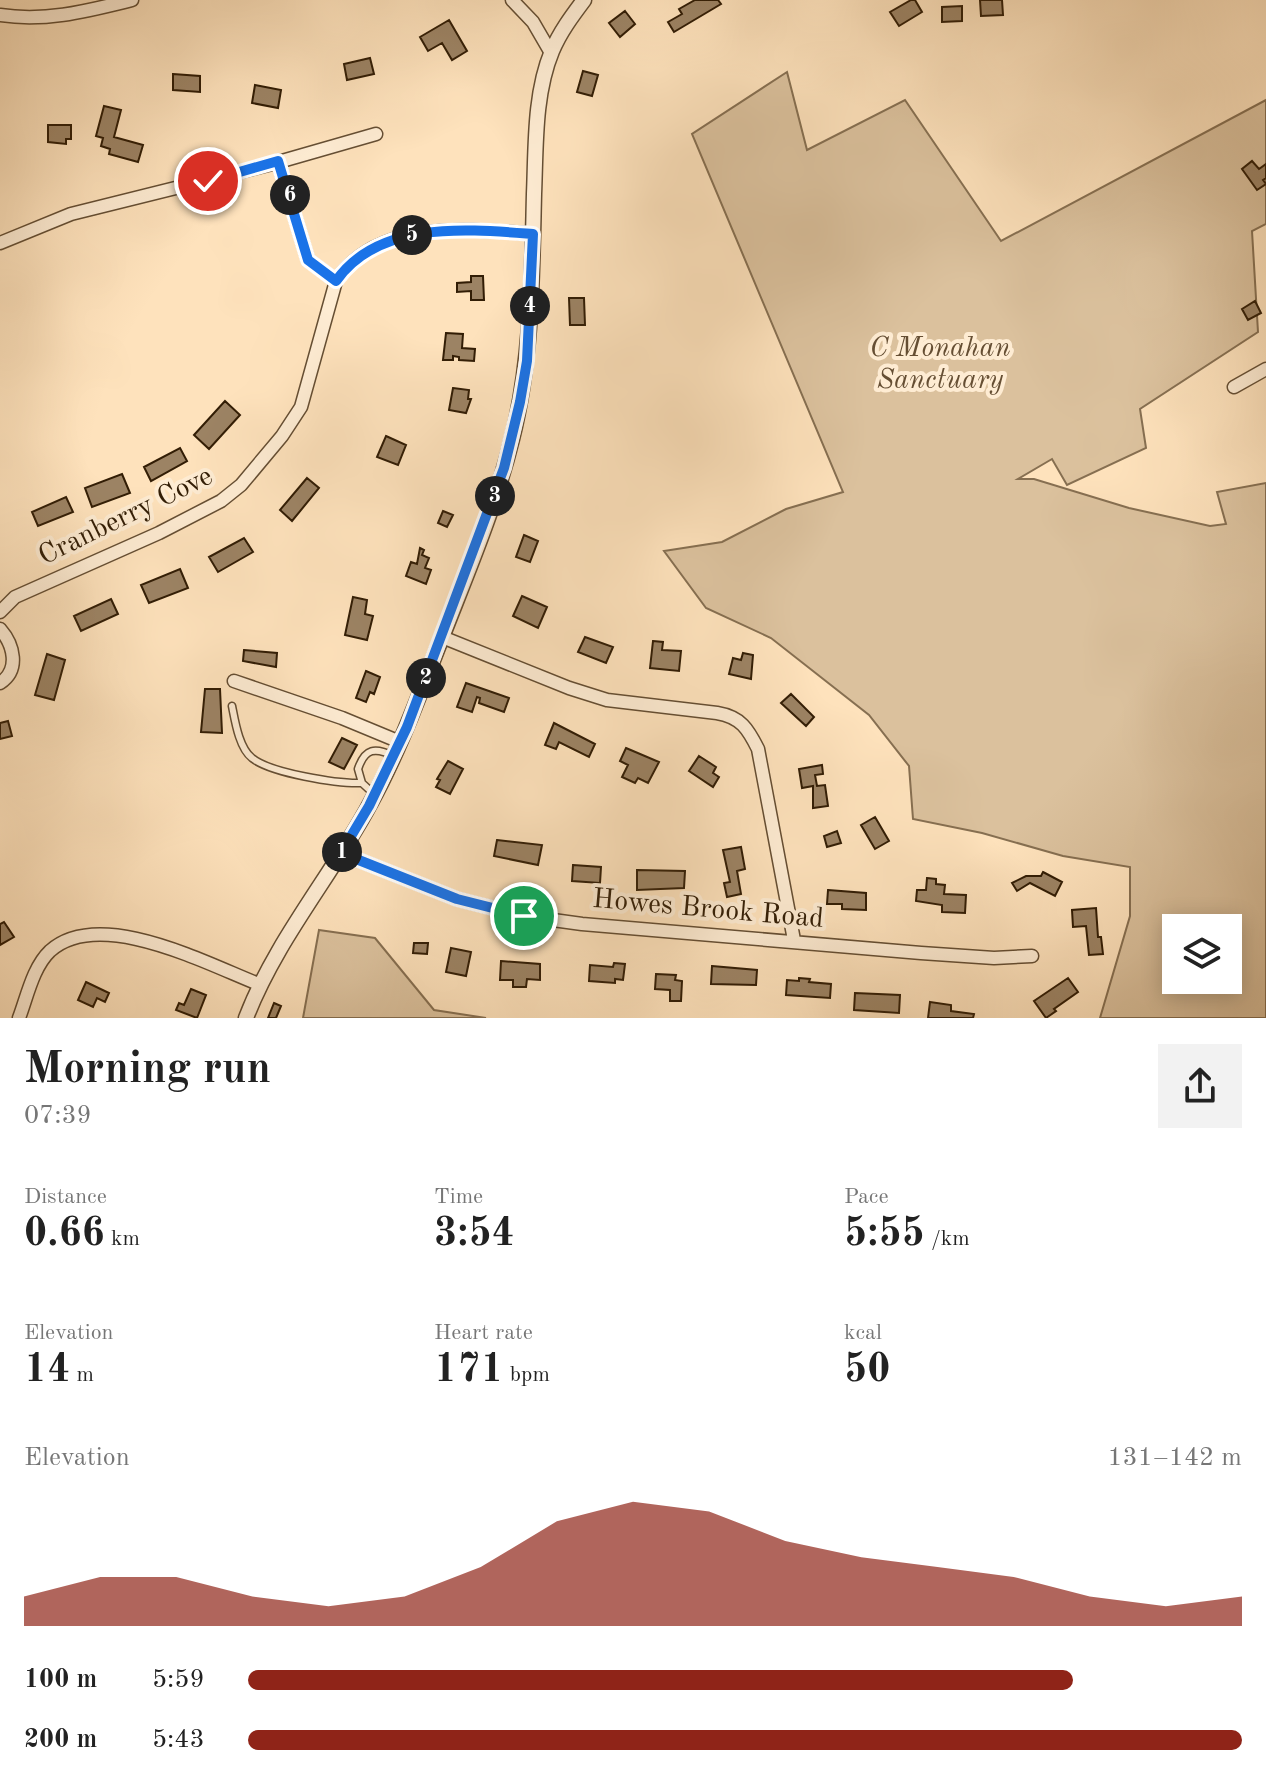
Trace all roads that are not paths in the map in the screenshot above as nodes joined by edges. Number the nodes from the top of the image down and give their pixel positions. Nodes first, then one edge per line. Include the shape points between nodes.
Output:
1 (132, 0) edge
2 (512, 0) edge
3 (584, 0) edge
4 (0, 15) edge
5 (551, 53) junction
6 (376, 134) dead end
7 (278, 161) junction
8 (533, 234) junction
9 (0, 243) edge
10 (336, 281) junction
11 (1266, 369) edge
12 (1234, 387) dead end
13 (0, 612) edge
14 (0, 629) edge
15 (442, 637) junction
16 (234, 681) dead end
17 (0, 683) edge
18 (232, 706) dead end
19 (397, 749) junction
20 (362, 783) junction
21 (375, 795) junction
22 (341, 853) junction
23 (794, 940) junction
24 (1032, 956) dead end
25 (261, 985) junction
26 (19, 1018) edge
27 (246, 1018) edge

1 - 4 street via 45,18
2 - 5 street
3 - 5 street
5 - 8 street via 542,84
6 - 7 street
7 - 9 street via 71,214
7 - 10 street via 308,260
8 - 10 street via 422,233 368,251 345,266
8 - 15 street via 527,361 518,414 504,468
10 - 13 street, Cranberry Cove via 301,407 241,485 159,533 15,597
11 - 12 street
14 - 17 street via 12,643 13,662 9,677
15 - 19 street
15 - 23 street via 607,700 731,715 741,722 758,749
16 - 19 street via 342,718
18 - 20 lane via 251,758 338,784
19 - 20 lane via 365,754 358,769
19 - 21 street
20 - 21 lane
21 - 22 street
22 - 23 street, Howes Brook Road via 457,899 524,916
22 - 25 street
23 - 24 street, Howes Brook Road via 994,958
25 - 26 street via 164,946 86,935 50,952 39,965
25 - 27 street

